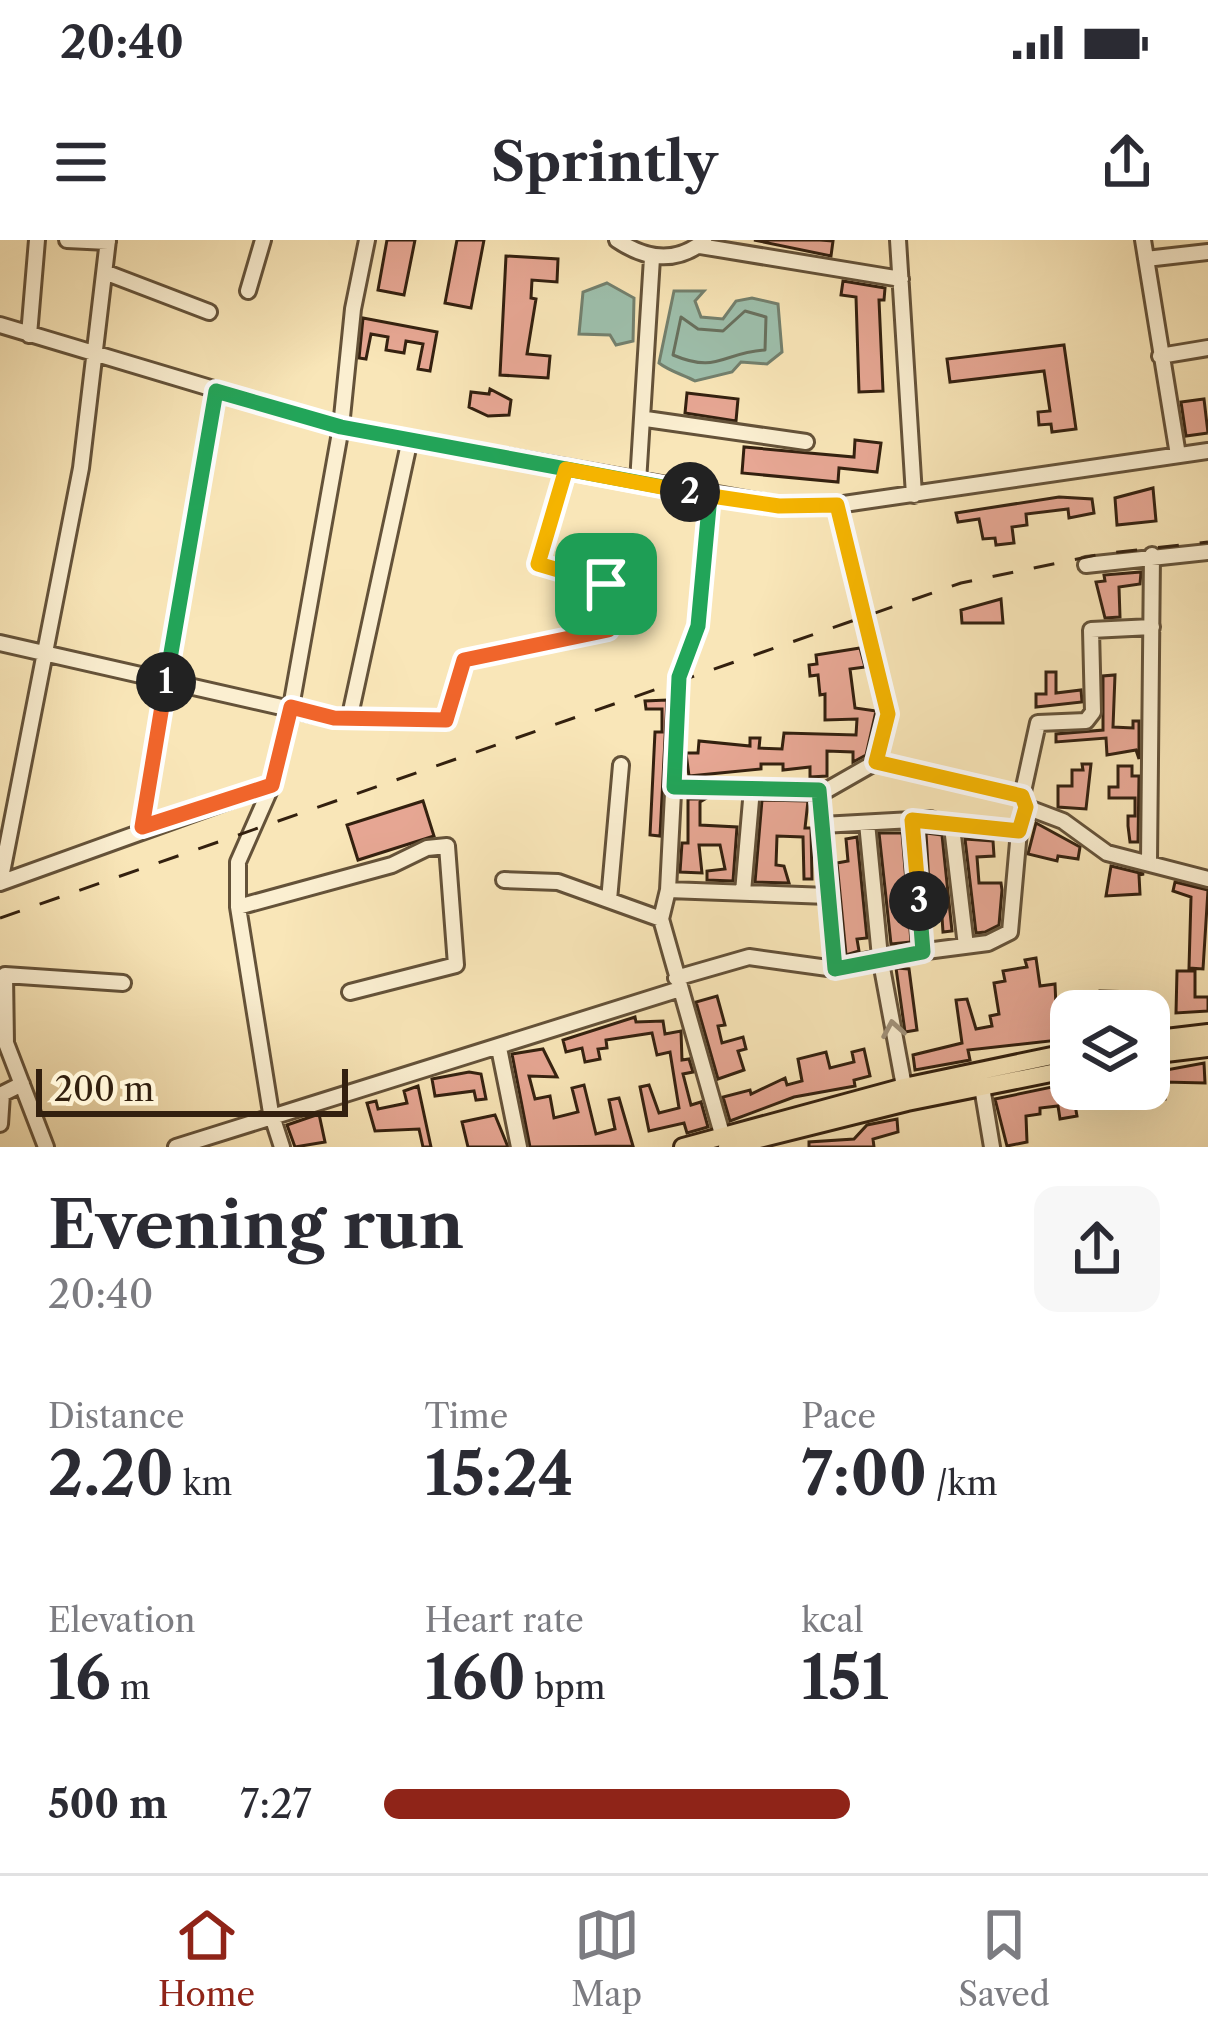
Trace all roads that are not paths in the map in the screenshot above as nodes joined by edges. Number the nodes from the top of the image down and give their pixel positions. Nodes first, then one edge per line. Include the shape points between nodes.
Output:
1 (37, 240) edge
2 (67, 240) edge
3 (263, 240) edge
4 (368, 240) edge
5 (617, 240) edge
6 (898, 240) edge
7 (1143, 240) edge
8 (108, 241) edge
9 (702, 243) edge
10 (1208, 252) edge
11 (652, 258) junction
12 (1146, 259) junction
13 (107, 273) junction
14 (901, 279) junction
15 (248, 291) dead end
16 (209, 312) dead end
17 (0, 326) edge
18 (29, 335) junction
19 (1208, 348) edge
20 (95, 354) junction
21 (1160, 356) junction
22 (216, 391) junction
23 (646, 419) junction
24 (341, 427) junction
25 (410, 439) junction
26 (806, 442) dead end
27 (1208, 451) edge
28 (1178, 455) junction
29 (566, 469) junction
30 (638, 482) junction
31 (914, 495) junction
32 (710, 496) junction
33 (837, 505) junction
34 (1208, 552) edge
35 (1152, 555) junction
36 (1086, 565) dead end
37 (1152, 627) junction
38 (0, 643) edge
39 (44, 652) junction
40 (166, 680) junction
41 (291, 707) junction
42 (349, 719) junction
43 (876, 762) junction
44 (621, 765) dead end
45 (272, 785) junction
46 (674, 787) junction
47 (752, 789) junction
48 (819, 790) junction
49 (1024, 801) junction
50 (912, 820) junction
51 (867, 823) junction
52 (822, 825) junction
53 (952, 826) junction
54 (142, 827) junction
55 (1019, 831) junction
56 (1149, 862) junction
57 (1208, 879) edge
58 (504, 880) dead end
59 (0, 883) edge
60 (668, 890) junction
61 (743, 892) junction
62 (829, 896) junction
63 (609, 900) junction
64 (238, 907) junction
65 (661, 919) junction
66 (966, 946) junction
67 (923, 952) junction
68 (880, 957) junction
69 (835, 969) junction
70 (123, 982) dead end
71 (678, 984) junction
72 (350, 992) dead end
73 (1208, 1033) edge
74 (1170, 1038) edge
75 (499, 1048) junction
76 (1208, 1048) edge
77 (1170, 1053) edge
78 (1050, 1057) edge
79 (1050, 1073) edge
80 (22, 1084) junction
81 (982, 1087) junction
82 (905, 1094) junction
83 (271, 1113) junction
84 (0, 1124) edge
85 (727, 1144) edge
86 (46, 1147) edge
87 (176, 1147) edge
88 (282, 1147) edge
89 (519, 1147) edge
90 (683, 1147) edge
91 (992, 1147) edge

1 - 18 street
2 - 8 street
3 - 15 street
4 - 24 street
5 - 11 street
6 - 14 street
7 - 12 street
8 - 13 street
9 - 11 street
9 - 14 street
10 - 12 street
11 - 23 street
12 - 21 street
13 - 16 street
13 - 20 street
14 - 31 street
17 - 18 street
18 - 20 street
19 - 21 street
20 - 22 street
20 - 39 street
21 - 28 street
22 - 24 street
22 - 40 street
23 - 26 street
23 - 30 street
24 - 25 street
24 - 41 street
25 - 29 street
25 - 42 street
27 - 28 street
28 - 31 street
29 - 30 street
29 - 42 street via 538,564 612,590 608,630 464,660 446,720
30 - 32 street
31 - 33 street
32 - 33 street
32 - 46 street via 698,626 679,677
33 - 43 street via 888,714
34 - 35 street
35 - 36 street
35 - 37 street
37 - 49 street via 1091,630 1093,712 1086,721 1038,723
37 - 56 street
38 - 39 street
39 - 40 street
39 - 59 street
40 - 41 street
40 - 54 street
41 - 42 street
41 - 45 street
43 - 48 street
43 - 49 street
44 - 63 street
45 - 54 street
45 - 64 street via 238,862
46 - 47 street
46 - 60 street
47 - 48 street
47 - 61 street
48 - 52 street
49 - 55 street
49 - 56 street via 1107,853
50 - 51 street
50 - 53 street
50 - 67 street
51 - 52 street
51 - 68 street
52 - 62 street
53 - 55 street
53 - 66 street
54 - 59 street
55 - 66 street via 1010,932
56 - 57 street
58 - 63 street via 558,882
60 - 61 street
60 - 65 street
61 - 62 street
62 - 69 street
63 - 65 street
64 - 72 street via 447,846 456,965
64 - 83 street
65 - 71 street
66 - 67 street
67 - 68 street
68 - 69 street
82 -> 68 street
69 - 71 street via 749,957
70 - 80 street via 5,975 6,1043
71 - 75 street
71 - 85 street
73 - 74 main road
75 - 83 street
75 - 89 street
76 - 77 main road
78 - 82 main road
79 - 81 main road
80 - 84 street via 2,1094
80 - 86 street
81 - 82 main road
81 - 91 street
82 - 85 main road
83 - 87 street
83 - 88 street
85 - 90 main road

